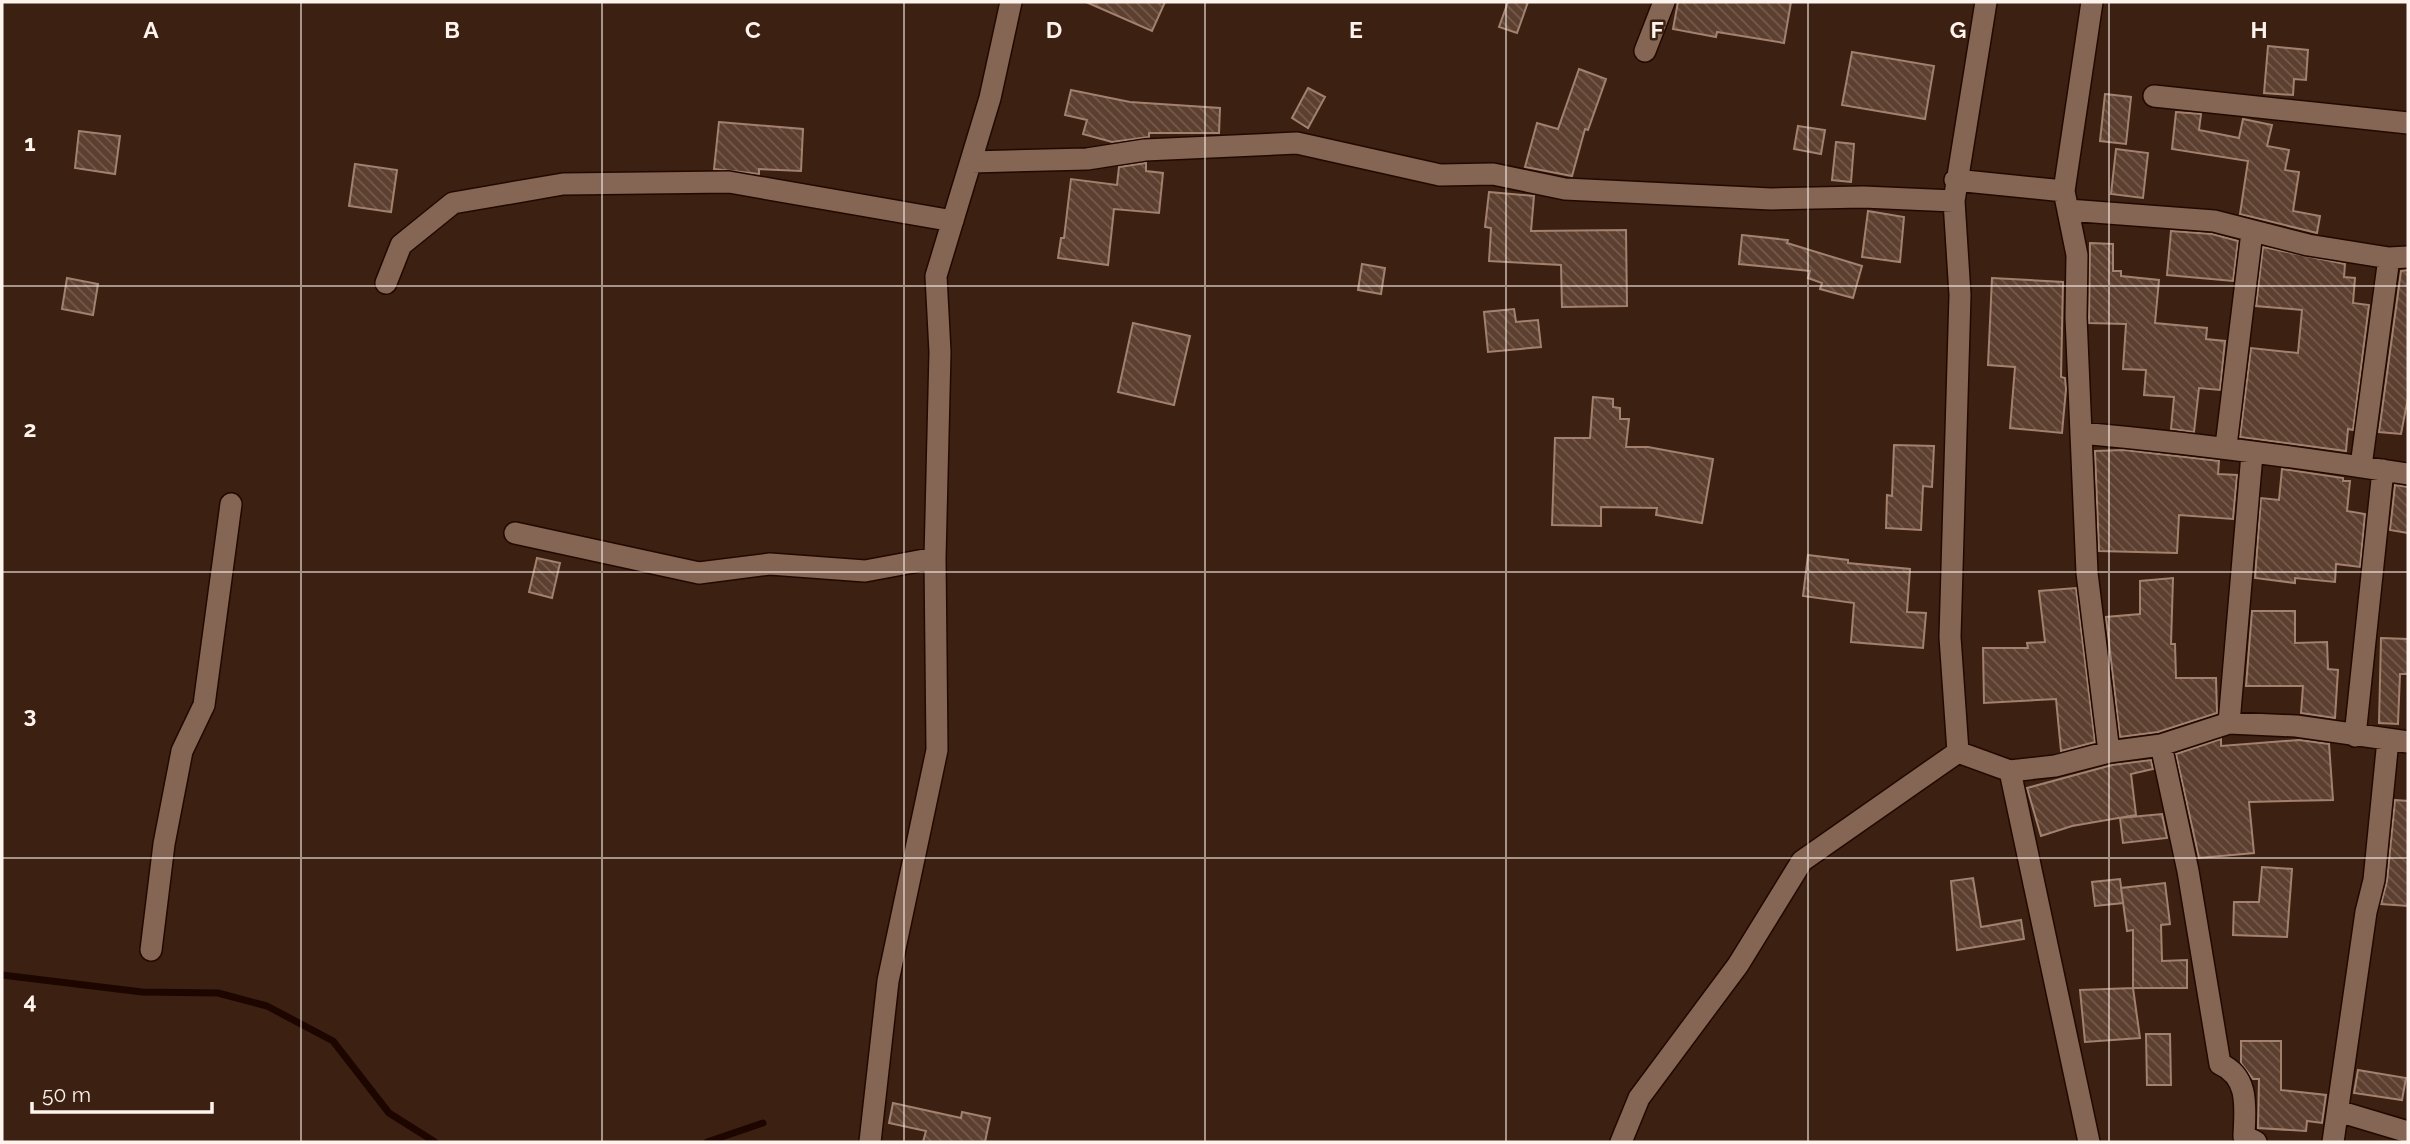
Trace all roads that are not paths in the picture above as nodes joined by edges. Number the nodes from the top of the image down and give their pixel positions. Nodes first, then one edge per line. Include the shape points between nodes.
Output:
1 (1012, 2) edge
2 (1664, 2) edge
3 (1986, 2) edge
4 (2092, 2) edge
5 (1645, 51) dead end
6 (2154, 96) dead end
7 (2408, 122) edge
8 (971, 162) junction
9 (1955, 190) junction
10 (2066, 200) junction
11 (953, 221) junction
12 (2252, 232) junction
13 (2399, 258) edge
14 (386, 283) dead end
15 (2081, 433) junction
16 (2227, 446) junction
17 (2252, 454) junction
18 (2361, 466) junction
19 (2382, 470) junction
20 (2408, 474) edge
21 (232, 504) dead end
22 (515, 533) dead end
23 (935, 558) junction
24 (2229, 723) junction
25 (2356, 736) junction
26 (2398, 741) edge
27 (2161, 745) junction
28 (1958, 752) junction
29 (2109, 752) junction
30 (2010, 771) junction
31 (151, 950) dead end
32 (2338, 1111) junction
33 (2408, 1132) edge
34 (870, 1142) edge
35 (1621, 1142) edge
36 (2089, 1142) edge
37 (2256, 1142) edge
38 (2333, 1142) edge

1 - 8 street
2 - 5 street
3 - 9 street
4 - 10 street
6 - 7 street
8 - 9 street via 1087,159 1145,150 1297,143 1440,175 1493,174 1565,189 1771,199
8 - 11 street
9 - 10 street
9 - 28 street via 1960,295 1950,637
10 - 12 street via 2214,221
10 - 15 street via 2077,255
11 - 14 street via 729,183 563,184 453,203 401,245
11 - 23 street via 936,276 940,352
12 - 13 street
12 - 16 street
13 - 18 street
15 - 16 street
15 - 29 street via 2087,573
16 - 17 street
17 - 18 street
17 - 24 street
18 - 19 street
19 - 20 street
19 - 25 street
21 - 31 street via 204,705 182,751
22 - 23 street via 699,573 770,564 865,571
23 - 34 street via 937,750 888,981
24 - 25 street via 2296,726
24 - 27 street
25 - 26 street
26 - 32 street via 2366,912
27 - 29 street
27 - 37 street via 2188,871 2220,1064 2233,1069 2245,1095 2244,1136
28 - 30 street
28 - 35 street via 1802,861 1738,965 1639,1098
29 - 30 street
30 - 36 street
32 - 33 street
32 - 38 street

